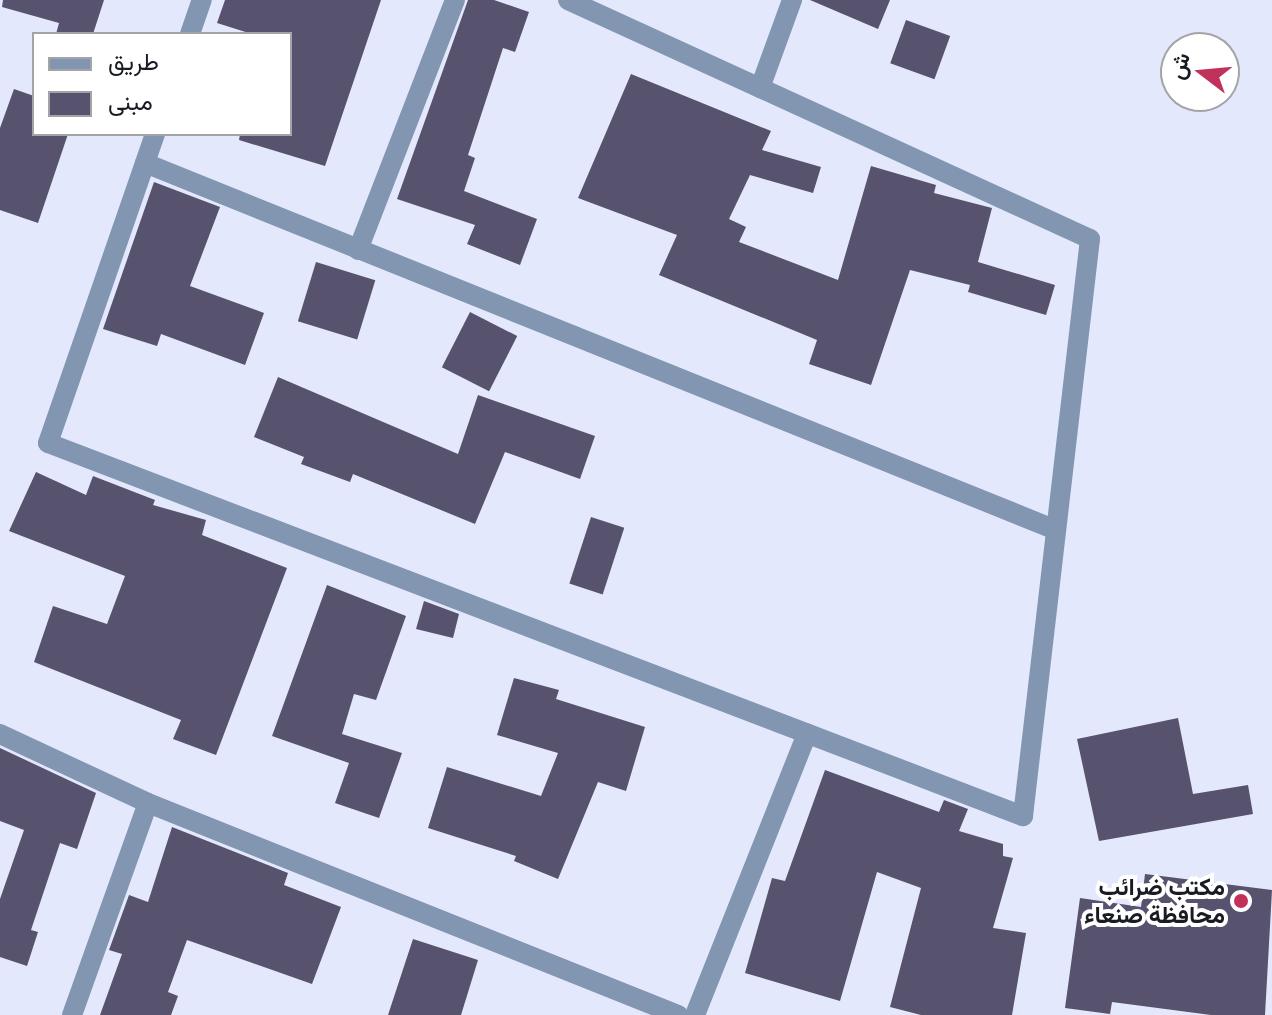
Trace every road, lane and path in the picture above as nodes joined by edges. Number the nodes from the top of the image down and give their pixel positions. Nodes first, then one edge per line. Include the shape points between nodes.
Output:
1 (202, 0) edge
2 (455, 0) edge
3 (568, 0) edge
4 (792, 0) edge
5 (191, 32) edge
6 (760, 88) junction
7 (154, 136) edge
8 (145, 163) junction
9 (358, 250) junction
10 (1056, 530) junction
11 (807, 733) junction
12 (0, 734) edge
13 (148, 803) junction
14 (72, 1015) edge
15 (678, 1015) edge
16 (695, 1015) edge

1 - 5 street
2 - 9 street
3 - 6 street
4 - 6 street
6 - 10 street via 1090,239
7 - 8 street
8 - 9 street
8 - 11 street via 48,443
9 - 10 street
10 - 11 street via 1023,816
11 - 16 street
12 - 13 street
13 - 14 street
13 - 15 street

